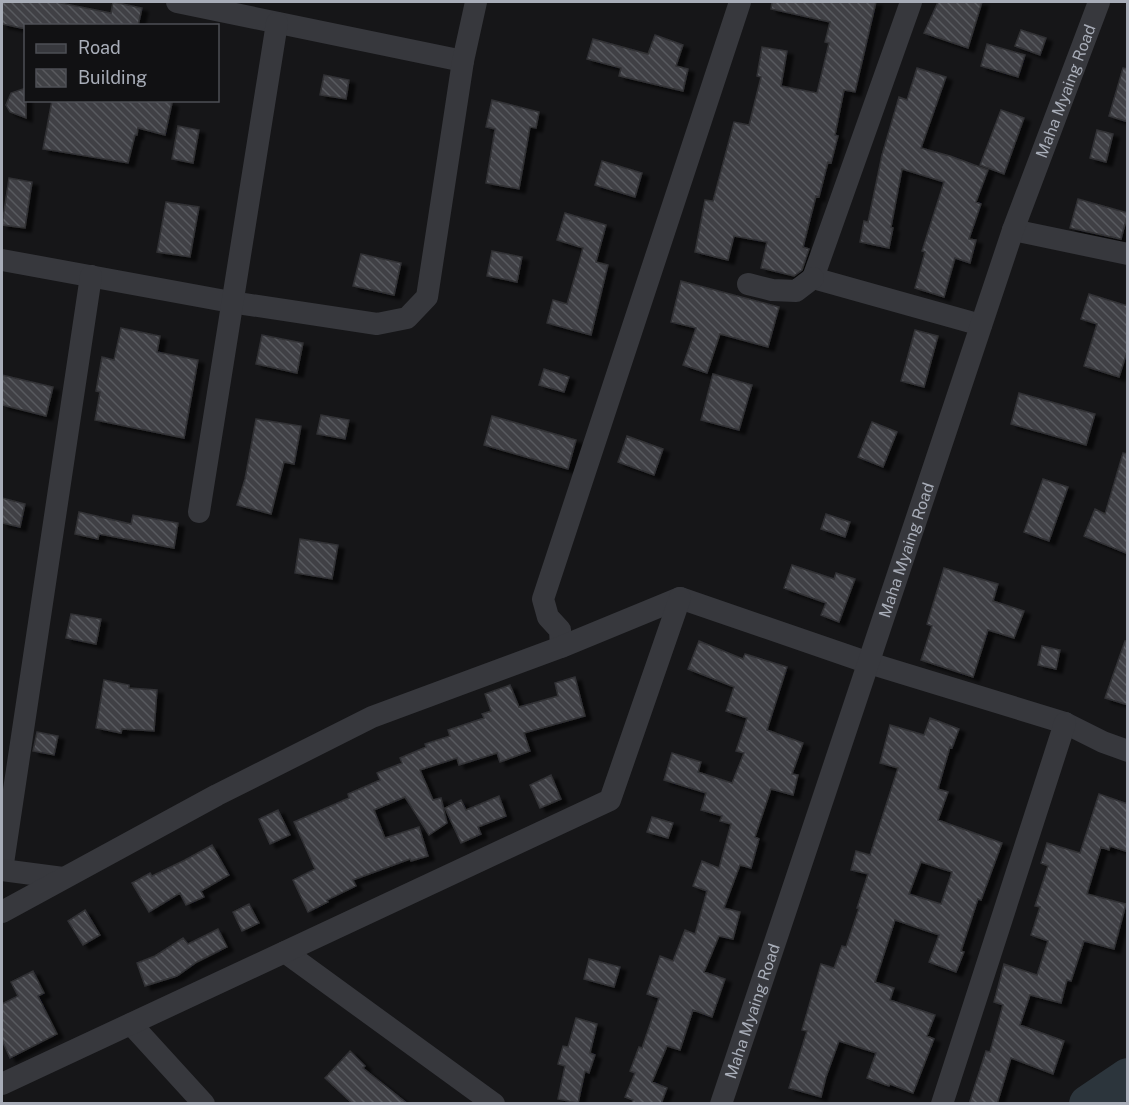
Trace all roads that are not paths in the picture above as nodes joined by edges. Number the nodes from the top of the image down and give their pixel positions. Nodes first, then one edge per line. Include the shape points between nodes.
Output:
1 (177, 2) edge
2 (476, 2) edge
3 (740, 2) edge
4 (911, 2) edge
5 (1099, 2) edge
6 (277, 23) junction
7 (463, 61) junction
8 (1013, 230) junction
9 (1128, 254) edge
10 (2, 260) edge
11 (91, 276) junction
12 (813, 278) junction
13 (748, 284) dead end
14 (231, 302) junction
15 (981, 325) junction
16 (199, 512) dead end
17 (680, 598) junction
18 (561, 647) junction
19 (869, 663) junction
20 (1065, 723) junction
21 (1128, 751) edge
22 (2, 870) edge
23 (63, 878) junction
24 (2, 912) edge
25 (285, 952) junction
26 (131, 1023) junction
27 (2, 1084) edge
28 (204, 1104) edge
29 (494, 1104) edge
30 (721, 1104) edge
31 (942, 1104) edge

1 - 6 street
2 - 7 street
3 - 18 street via 543,599 548,617 560,630
4 - 12 street
5 - 8 street, Maha Myaing Road
6 - 7 street
6 - 14 street
7 - 14 street via 427,297 407,318 377,324
8 - 9 street
8 - 15 street, Maha Myaing Road
10 - 11 street
11 - 14 street
11 - 22 street
12 - 13 street via 796,291
12 - 15 street
14 - 16 street
15 - 19 street, Maha Myaing Road
17 - 18 street
17 - 19 street
17 - 25 street via 610,800
18 - 23 street via 372,717
19 - 20 street
19 - 30 street, Maha Myaing Road
20 - 21 street
20 - 31 street
22 - 23 street
23 - 24 street
25 - 26 street
25 - 29 street
26 - 27 street
26 - 28 street

